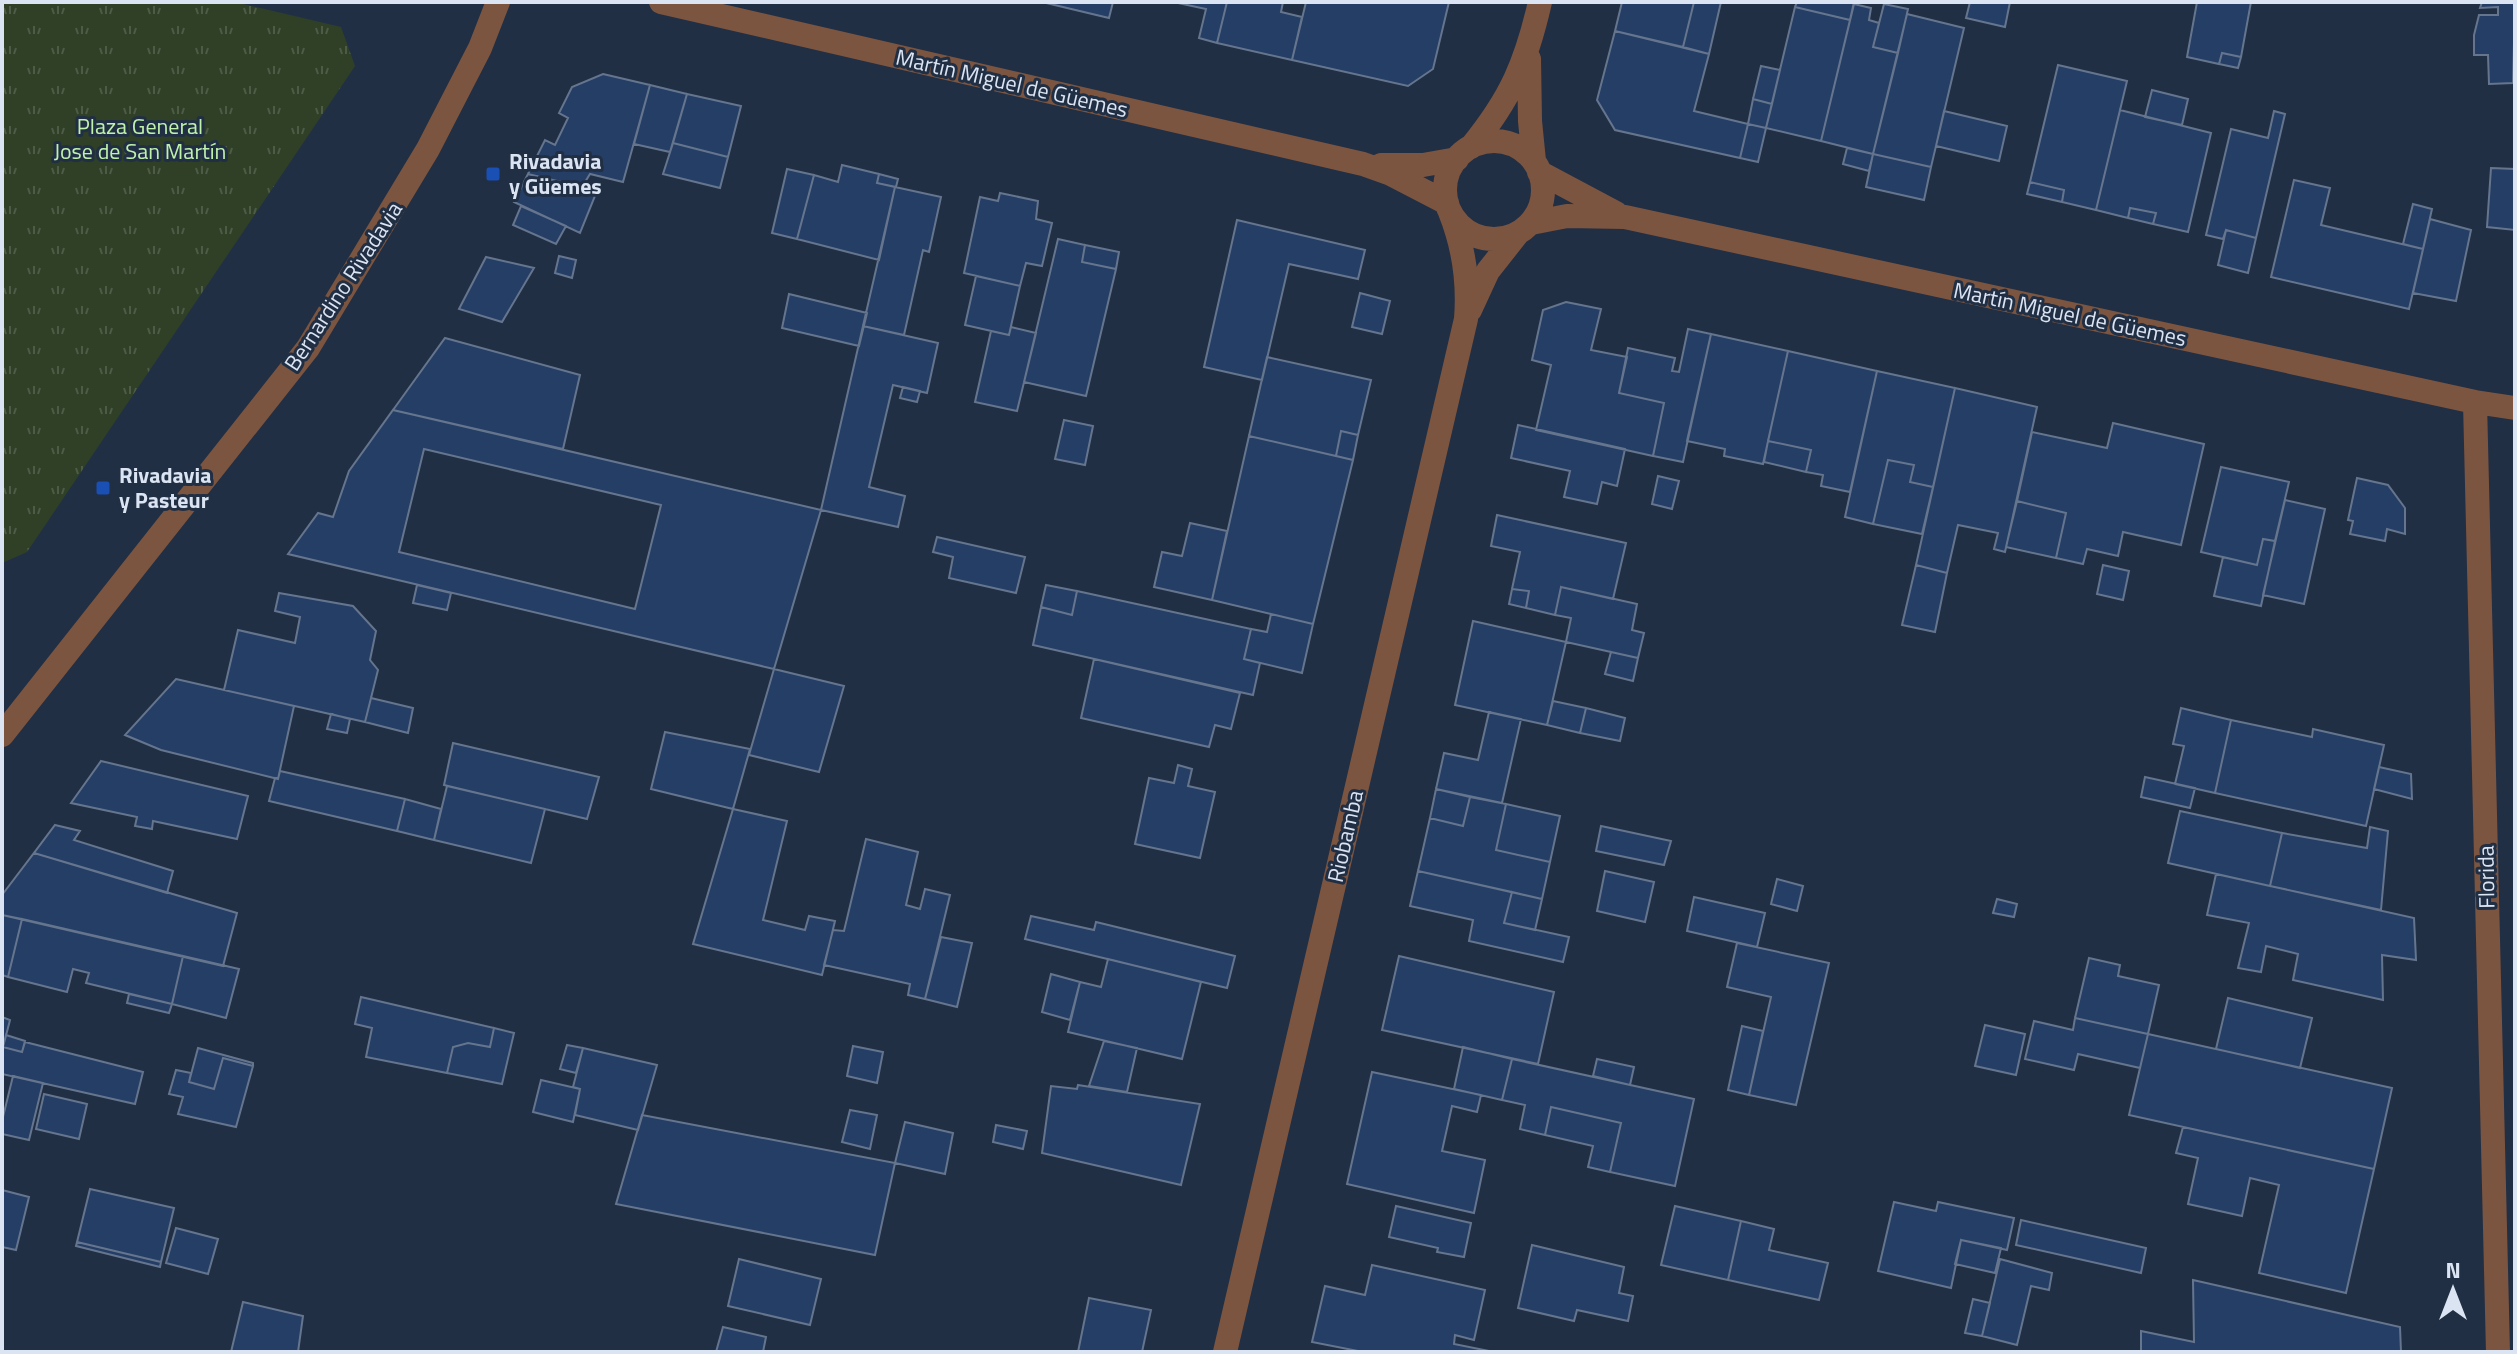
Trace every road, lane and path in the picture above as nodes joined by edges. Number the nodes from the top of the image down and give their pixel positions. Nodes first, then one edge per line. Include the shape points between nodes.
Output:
1 (498, 2) edge
2 (661, 2) edge
3 (1540, 2) edge
4 (1529, 49) junction
5 (1464, 153) junction
6 (1363, 164) junction
7 (1536, 166) junction
8 (1448, 207) junction
9 (1625, 217) junction
10 (1524, 228) junction
11 (1466, 319) junction
12 (2475, 402) junction
13 (2515, 408) edge
14 (5, 726) edge
15 (1225, 1352) edge
16 (2498, 1352) edge

1 - 14 street, Bernardino Rivadavia via 428,149 308,348
2 - 6 street, Martín Miguel de Güemes
3 - 4 street
4 - 5 street via 1503,106
4 - 7 street
5 - 6 street, Martín Miguel de Güemes via 1423,165
5 - 7 street via 1494,141 1525,151
5 - 8 street via 1446,179
6 - 8 street, Martín Miguel de Güemes
7 - 9 street, Martín Miguel de Güemes
7 - 10 street via 1543,194 1539,210
8 - 10 street via 1459,225 1487,239 1503,239
8 - 11 street, Riobamba via 1467,277
9 - 10 street, Martín Miguel de Güemes via 1567,216
9 - 12 street, Martín Miguel de Güemes
10 - 11 street, Riobamba via 1488,271
11 - 15 street, Riobamba
12 - 13 street, Martín Miguel de Güemes
12 - 16 street, Florida

